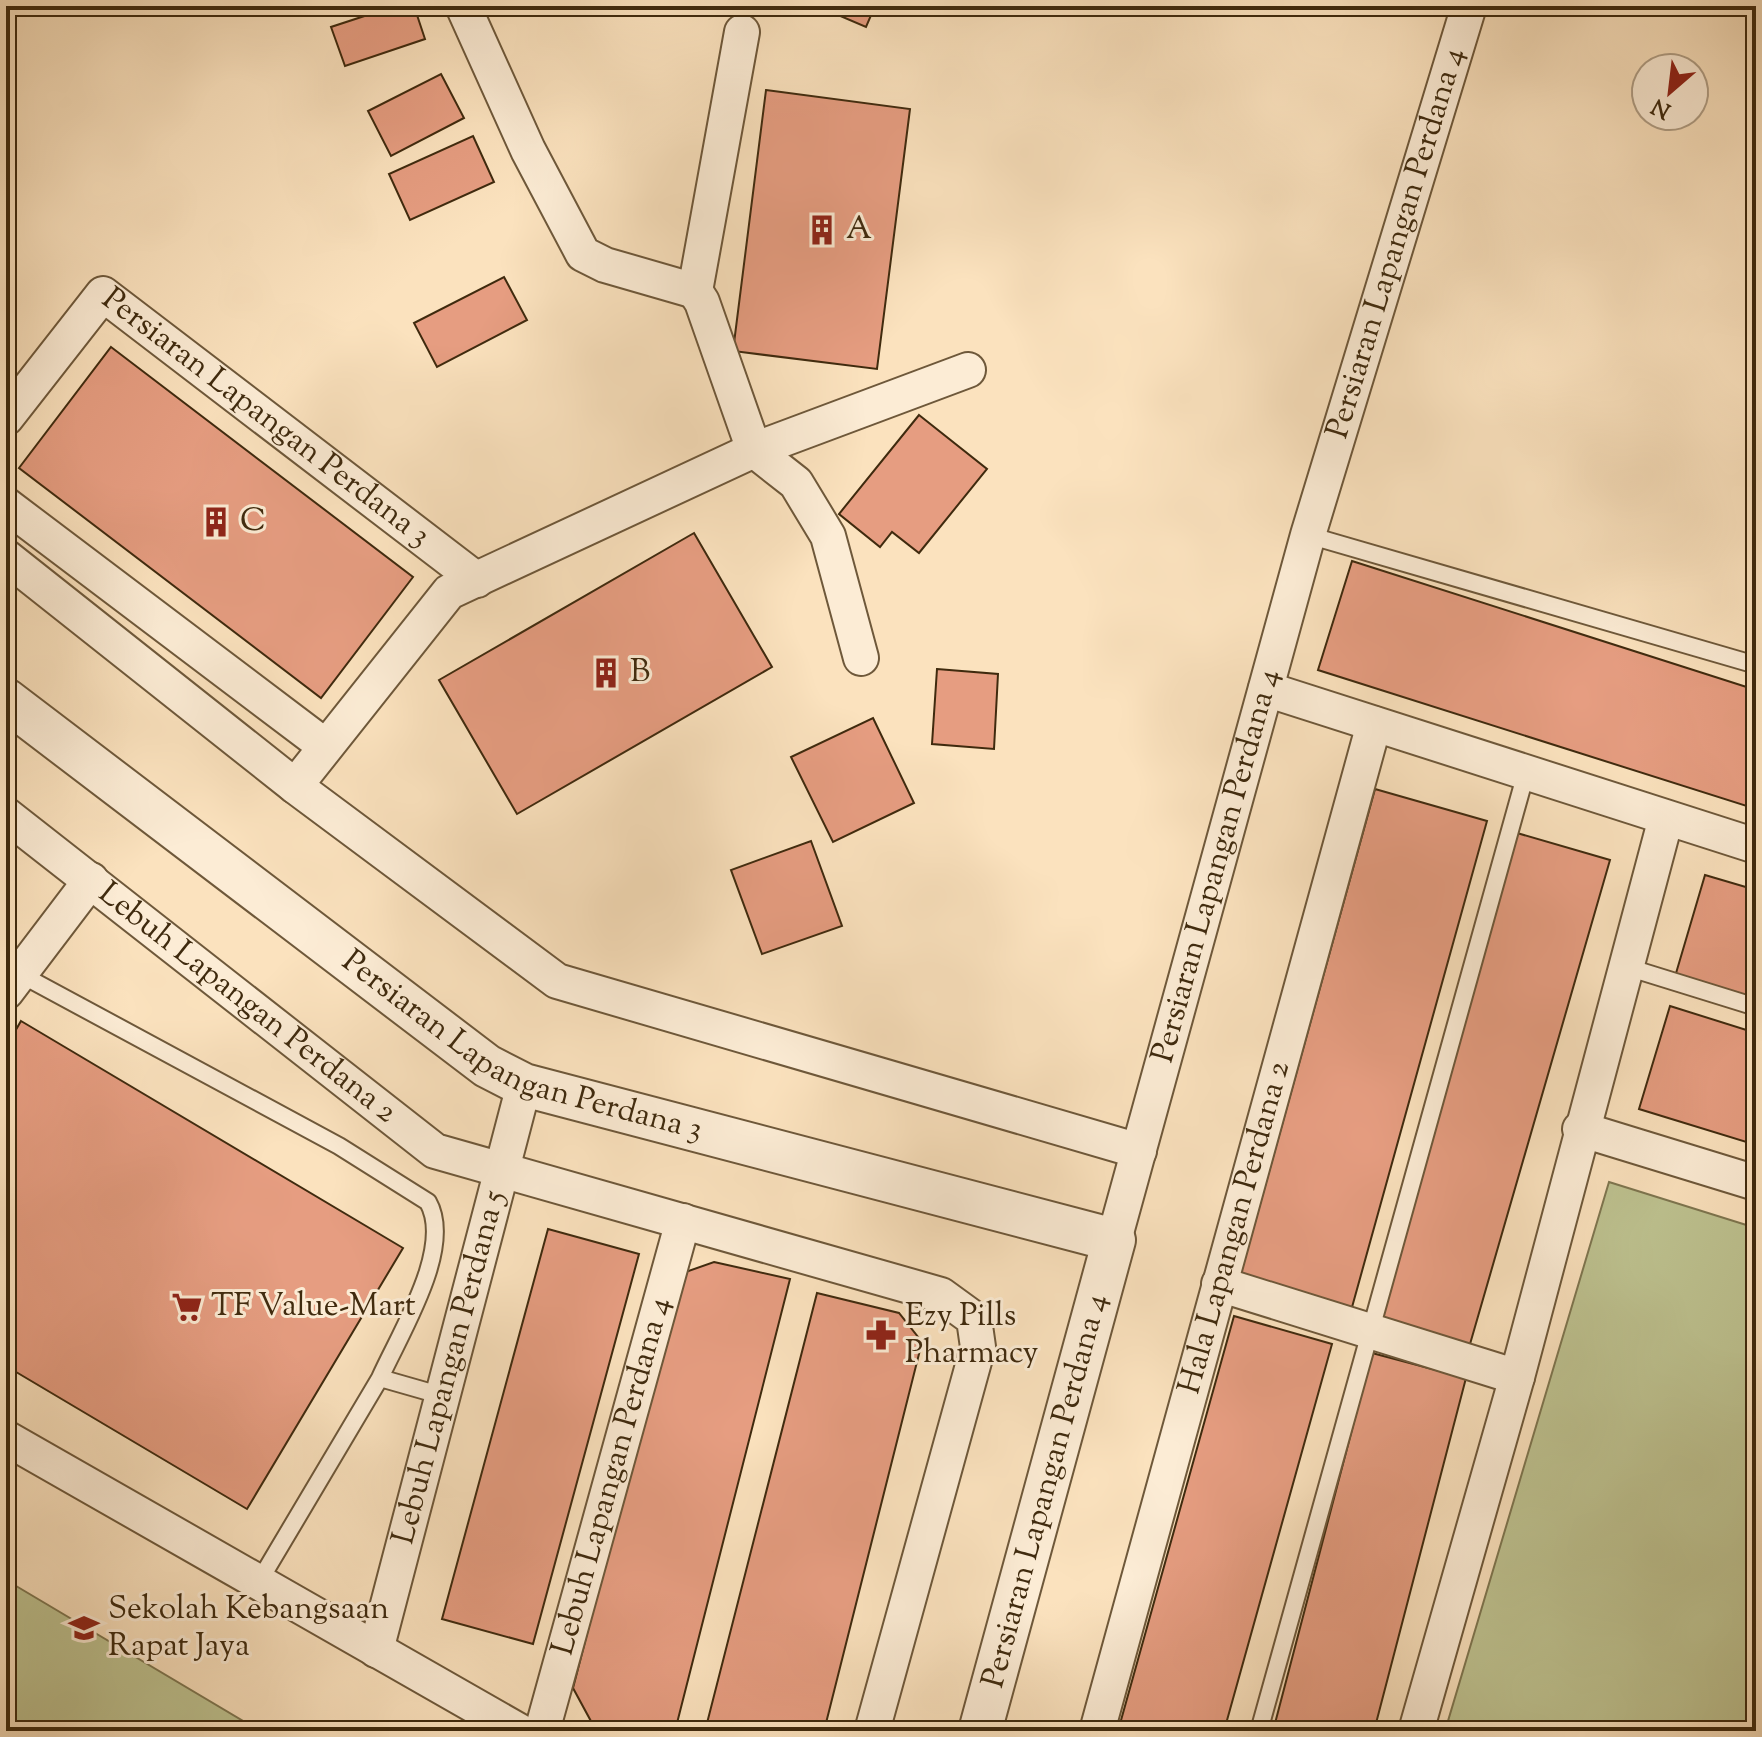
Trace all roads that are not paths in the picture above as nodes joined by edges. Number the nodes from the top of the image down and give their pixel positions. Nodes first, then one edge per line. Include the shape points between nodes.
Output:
1 (463, 6) edge
2 (1469, 6) edge
3 (742, 32) dead end
4 (695, 291) junction
5 (968, 370) dead end
6 (6, 418) edge
7 (754, 450) junction
8 (6, 505) edge
9 (1308, 535) junction
10 (6, 557) edge
11 (477, 580) junction
12 (861, 658) dead end
13 (1756, 665) edge
14 (1266, 689) junction
15 (6, 700) edge
16 (1374, 724) junction
17 (325, 746) junction
18 (1526, 773) junction
19 (295, 786) junction
20 (6, 815) edge
21 (1666, 818) junction
22 (1756, 846) edge
23 (91, 880) junction
24 (1627, 967) junction
25 (13, 983) edge
26 (1756, 1007) edge
27 (524, 1085) junction
28 (1580, 1129) junction
29 (1139, 1151) junction
30 (502, 1168) junction
31 (1756, 1183) edge
32 (683, 1221) junction
33 (1114, 1240) junction
34 (1219, 1284) junction
35 (1369, 1331) junction
36 (1517, 1377) junction
37 (380, 1378) junction
38 (443, 1396) junction
39 (6, 1438) edge
40 (260, 1580) junction
41 (376, 1650) junction
42 (519, 1731) edge
43 (542, 1731) edge
44 (872, 1731) edge
45 (980, 1731) edge
46 (1097, 1731) edge
47 (1259, 1731) edge
48 (1416, 1731) edge

1 - 4 street via 528,150 583,254
2 - 9 street, Persiaran Lapangan Perdana 4
3 - 4 street
4 - 7 street
5 - 7 street, Persiaran Lapangan Perdana 3
6 - 11 street, Persiaran Lapangan Perdana 3 via 103,294
7 - 11 street, Persiaran Lapangan Perdana 3
7 - 12 street via 796,483 828,536
8 - 17 street
9 - 13 lane
9 - 14 street, Persiaran Lapangan Perdana 4
10 - 19 street
11 - 17 street, Persiaran Lapangan Perdana 3 via 449,592
14 - 16 street
14 - 29 street, Persiaran Lapangan Perdana 4
15 - 27 street, Persiaran Lapangan Perdana 3 via 487,1066
16 - 18 street
16 - 34 street, Hala Lapangan Perdana 2
17 - 19 street, Persiaran Lapangan Perdana 3
18 - 21 street
18 - 35 lane
19 - 29 street via 557,981
20 - 23 street, Lebuh Lapangan Perdana 2
21 - 22 street
21 - 24 street
23 - 25 street
23 - 30 street, Lebuh Lapangan Perdana 2 via 435,1151
24 - 26 lane
24 - 28 street
25 - 37 lane via 339,1146 428,1202 435,1215 435,1253
27 - 30 street, Lebuh Lapangan Perdana 5
27 - 33 street, Persiaran Lapangan Perdana 3
28 - 31 street
28 - 36 street
29 - 33 street, Persiaran Lapangan Perdana 4
30 - 32 street, Lebuh Lapangan Perdana 2
30 - 38 street, Lebuh Lapangan Perdana 5
32 - 43 street, Lebuh Lapangan Perdana 4
32 - 44 street, Lebuh Lapangan Perdana 2 via 941,1295 974,1319 978,1347
33 - 45 street, Persiaran Lapangan Perdana 4
34 - 35 street
34 - 46 street, Hala Lapangan Perdana 2
35 - 36 street
35 - 47 lane
36 - 48 street
37 - 38 lane
37 - 40 lane
38 - 41 street, Lebuh Lapangan Perdana 5
39 - 40 street
40 - 41 street
41 - 42 street

